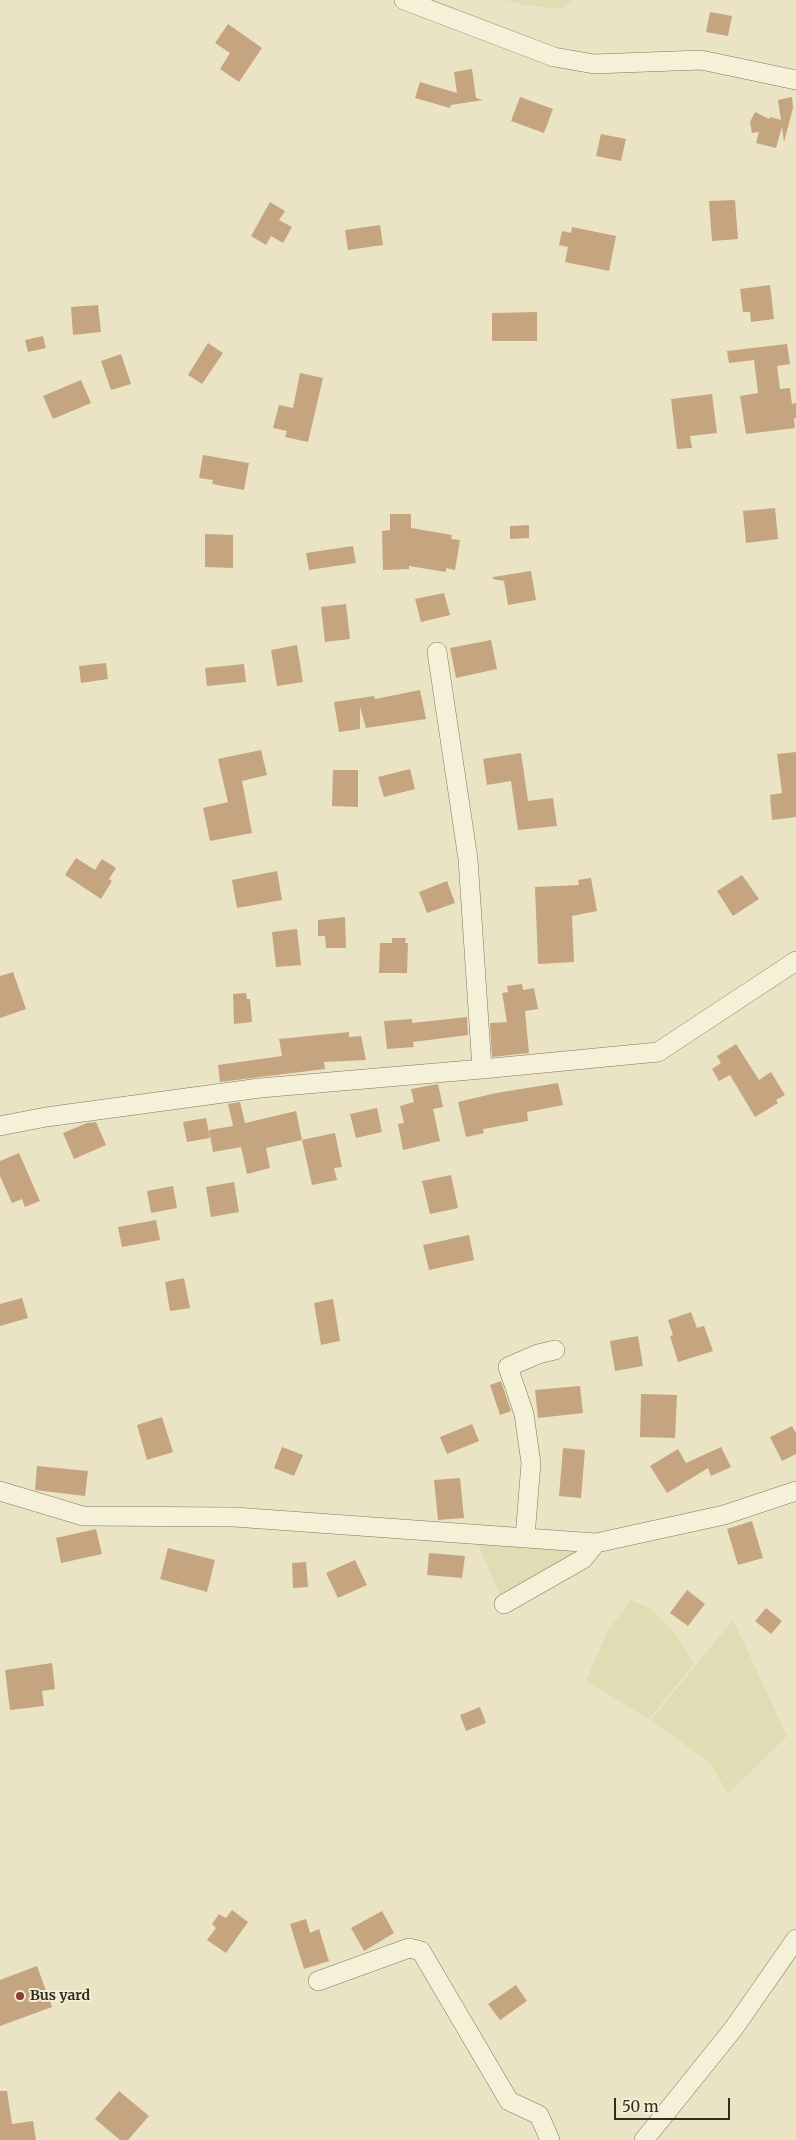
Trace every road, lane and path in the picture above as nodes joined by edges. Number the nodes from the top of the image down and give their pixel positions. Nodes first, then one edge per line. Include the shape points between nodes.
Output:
1 (404, 0) edge
2 (796, 80) edge
3 (437, 652) dead end
4 (796, 961) edge
5 (482, 1070) junction
6 (0, 1126) edge
7 (555, 1350) dead end
8 (0, 1491) edge
9 (796, 1491) edge
10 (525, 1537) junction
11 (596, 1543) junction
12 (504, 1604) dead end
13 (796, 1939) edge
14 (318, 1981) dead end
15 (550, 2140) edge
16 (644, 2140) edge

1 - 2 street via 554,57 594,64 701,60
3 - 5 street via 468,859
4 - 5 street via 658,1052
5 - 6 street via 260,1088
7 - 10 street via 508,1367 524,1414 531,1463
8 - 10 street via 83,1516 234,1517
9 - 11 street via 724,1515
10 - 11 street
11 - 12 street via 583,1559
13 - 16 street via 734,2028
14 - 15 street via 409,1948 421,1951 509,2101 539,2114

